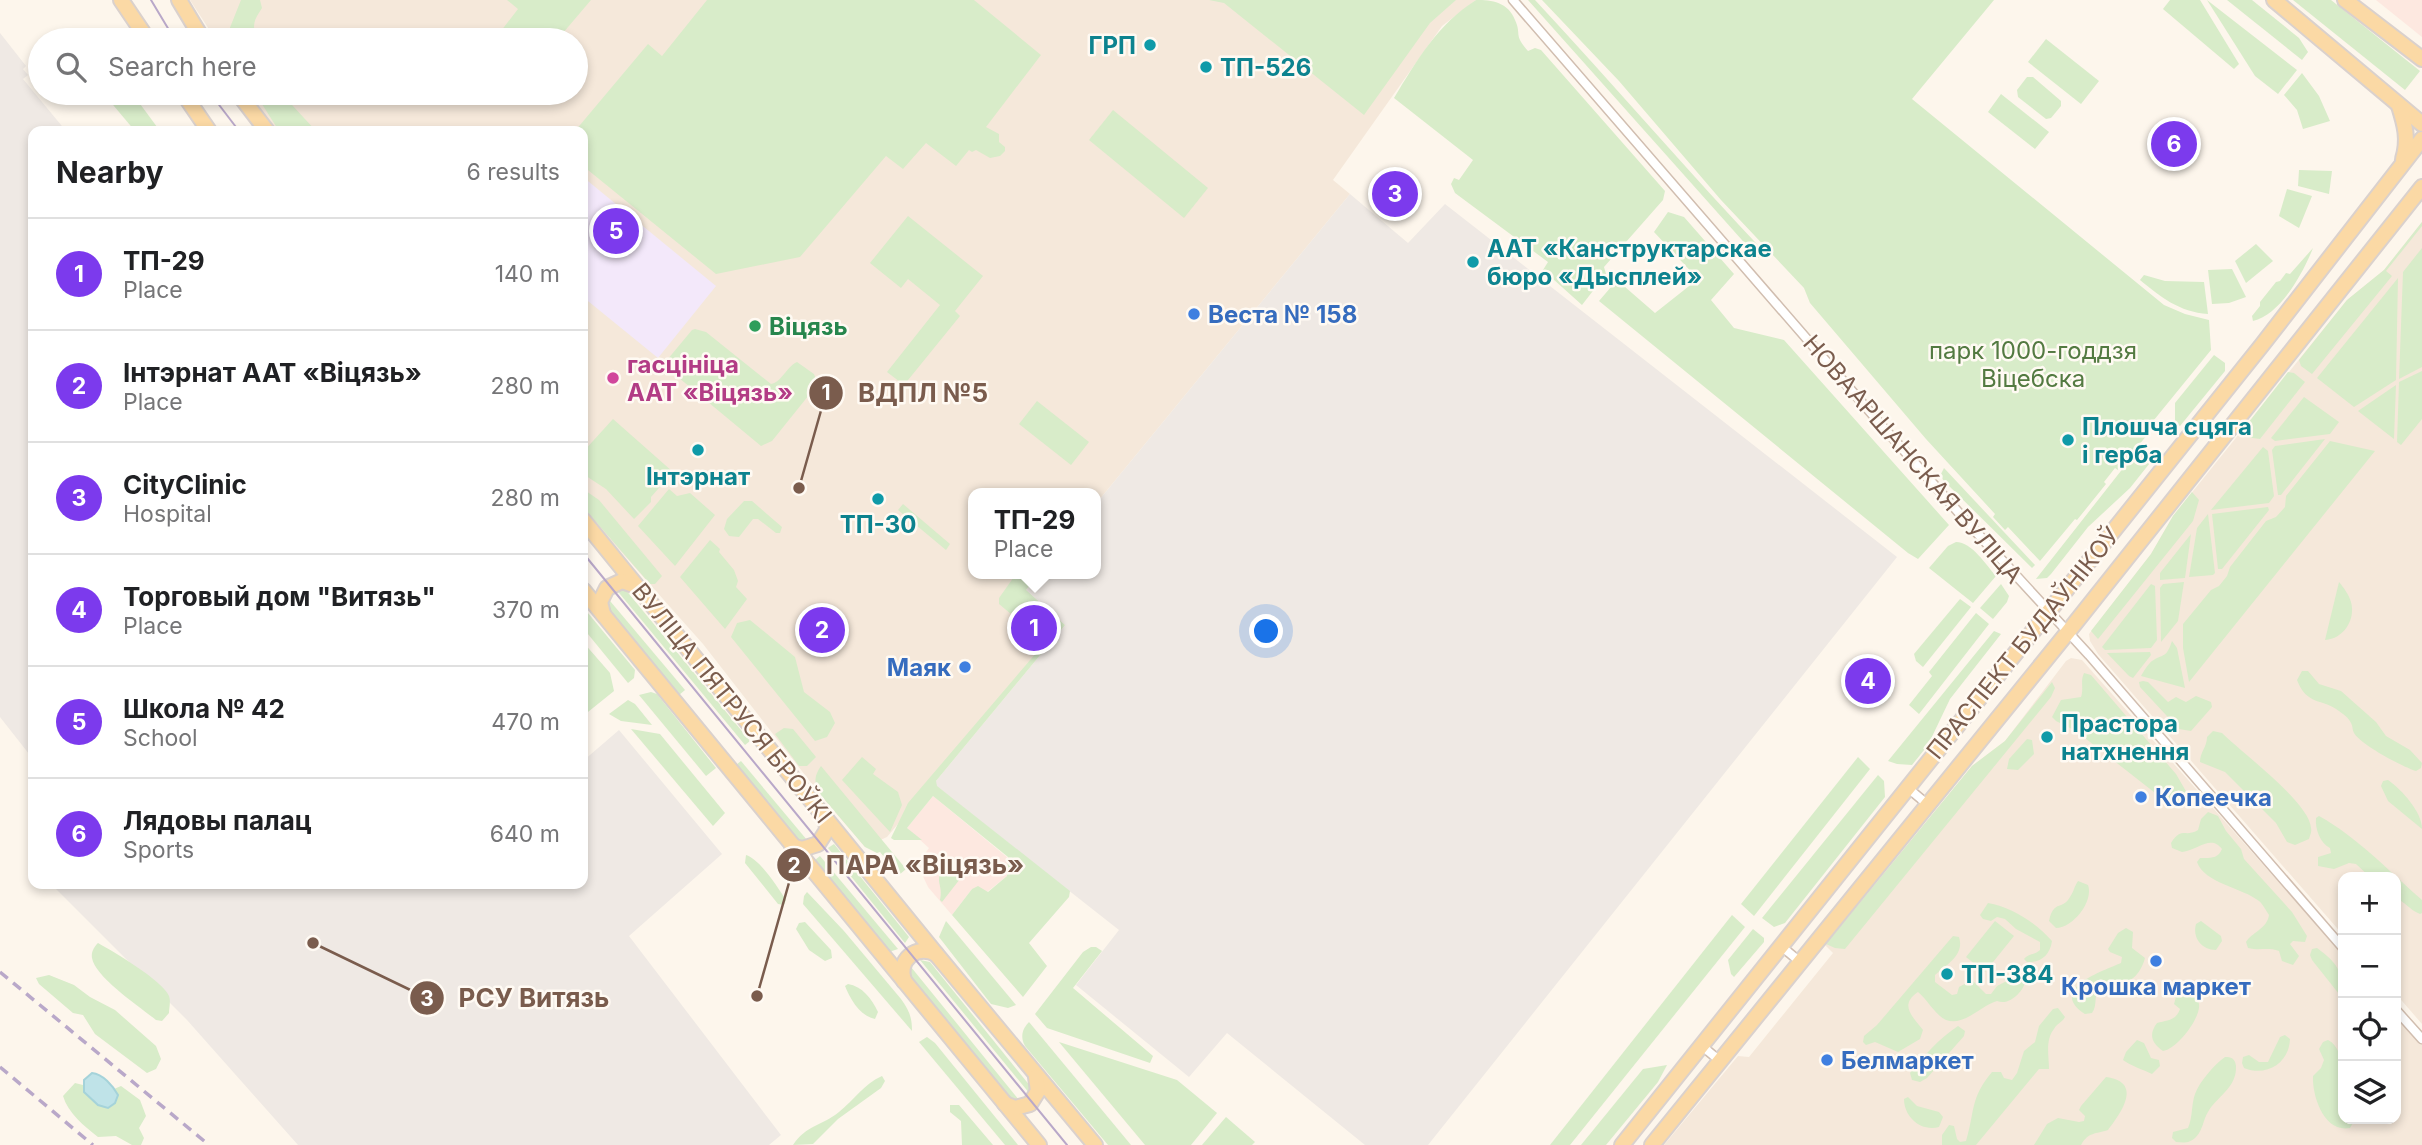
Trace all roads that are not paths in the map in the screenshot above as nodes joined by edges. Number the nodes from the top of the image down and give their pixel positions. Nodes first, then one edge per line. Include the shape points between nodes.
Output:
1 (121, 0) edge
2 (179, 0) edge
3 (1513, 0) edge
4 (2274, 0) edge
5 (2345, 0) edge
6 (140, 28) edge
7 (196, 28) edge
8 (2422, 59) edge
9 (191, 105) edge
10 (247, 105) edge
11 (2399, 106) junction
12 (2422, 124) edge
13 (206, 126) edge
14 (263, 126) edge
15 (2422, 139) edge
16 (2401, 167) junction
17 (2422, 187) edge
18 (588, 526) edge
19 (612, 556) junction
20 (588, 587) edge
21 (637, 587) junction
22 (588, 595) edge
23 (2048, 611) junction
24 (604, 617) junction
25 (2068, 632) junction
26 (1908, 788) junction
27 (1927, 804) junction
28 (826, 819) junction
29 (792, 846) junction
30 (2338, 942) edge
31 (1781, 946) junction
32 (936, 954) junction
33 (1799, 961) junction
34 (904, 981) junction
35 (2401, 1016) edge
36 (2422, 1039) edge
37 (1702, 1046) junction
38 (1720, 1061) junction
39 (1036, 1077) junction
40 (1005, 1104) junction
41 (1039, 1145) edge
42 (1095, 1145) edge
43 (1622, 1145) edge
44 (1652, 1145) edge

1 - 6 main road
2 - 7 main road
3 - 23 street, НОВААРШАНСКАЯ ВУЛІЦА
4 - 11 main road
5 - 8 main road
9 - 13 main road
10 - 14 main road
11 - 12 main road
11 - 16 main road via 2407,146
15 - 16 main road, ПРАСПЕКТ БУДАЎНІКОЎ
16 - 23 main road, ПРАСПЕКТ БУДАЎНІКОЎ
17 - 25 main road, ПРАСПЕКТ БУДАЎНІКОЎ
18 - 19 main road, ВУЛІЦА ПЯТРУСЯ БРОЎКІ
19 - 20 main road via 613,568 607,579
19 - 21 main road, ВУЛІЦА ПЯТРУСЯ БРОЎКІ
21 - 24 main road via 622,582 607,588 600,601
21 - 28 main road, ВУЛІЦА ПЯТРУСЯ БРОЎКІ
22 - 24 main road, ВУЛІЦА ПЯТРУСЯ БРОЎКІ
23 - 25 street, НОВААРШАНСКАЯ ВУЛІЦА
23 - 26 main road, ПРАСПЕКТ БУДАЎНІКОЎ
24 - 29 main road, ВУЛІЦА ПЯТРУСЯ БРОЎКІ
25 - 27 main road, ПРАСПЕКТ БУДАЎНІКОЎ
25 - 30 street, НОВААРШАНСКАЯ ВУЛІЦА
26 - 27 street
26 - 31 main road, ПРАСПЕКТ БУДАЎНІКОЎ
27 - 33 main road, ПРАСПЕКТ БУДАЎНІКОЎ
28 - 29 main road via 827,830 818,844 808,849
28 - 32 main road, ВУЛІЦА ПЯТРУСЯ БРОЎКІ
29 - 34 main road, ВУЛІЦА ПЯТРУСЯ БРОЎКІ
31 - 33 street
31 - 37 main road, ПРАСПЕКТ БУДАЎНІКОЎ
32 - 34 main road via 920,950 909,955 903,965
32 - 39 main road, ВУЛІЦА ПЯТРУСЯ БРОЎКІ
33 - 38 main road, ПРАСПЕКТ БУДАЎНІКОЎ
34 - 40 main road, ВУЛІЦА ПЯТРУСЯ БРОЎКІ
35 - 36 street
37 - 38 street
37 - 43 main road, ПРАСПЕКТ БУДАЎНІКОЎ
38 - 44 main road, ПРАСПЕКТ БУДАЎНІКОЎ
39 - 40 main road via 1038,1091 1030,1104 1015,1108
39 - 42 main road, ВУЛІЦА ПЯТРУСЯ БРОЎКІ
40 - 41 main road, ВУЛІЦА ПЯТРУСЯ БРОЎКІ

